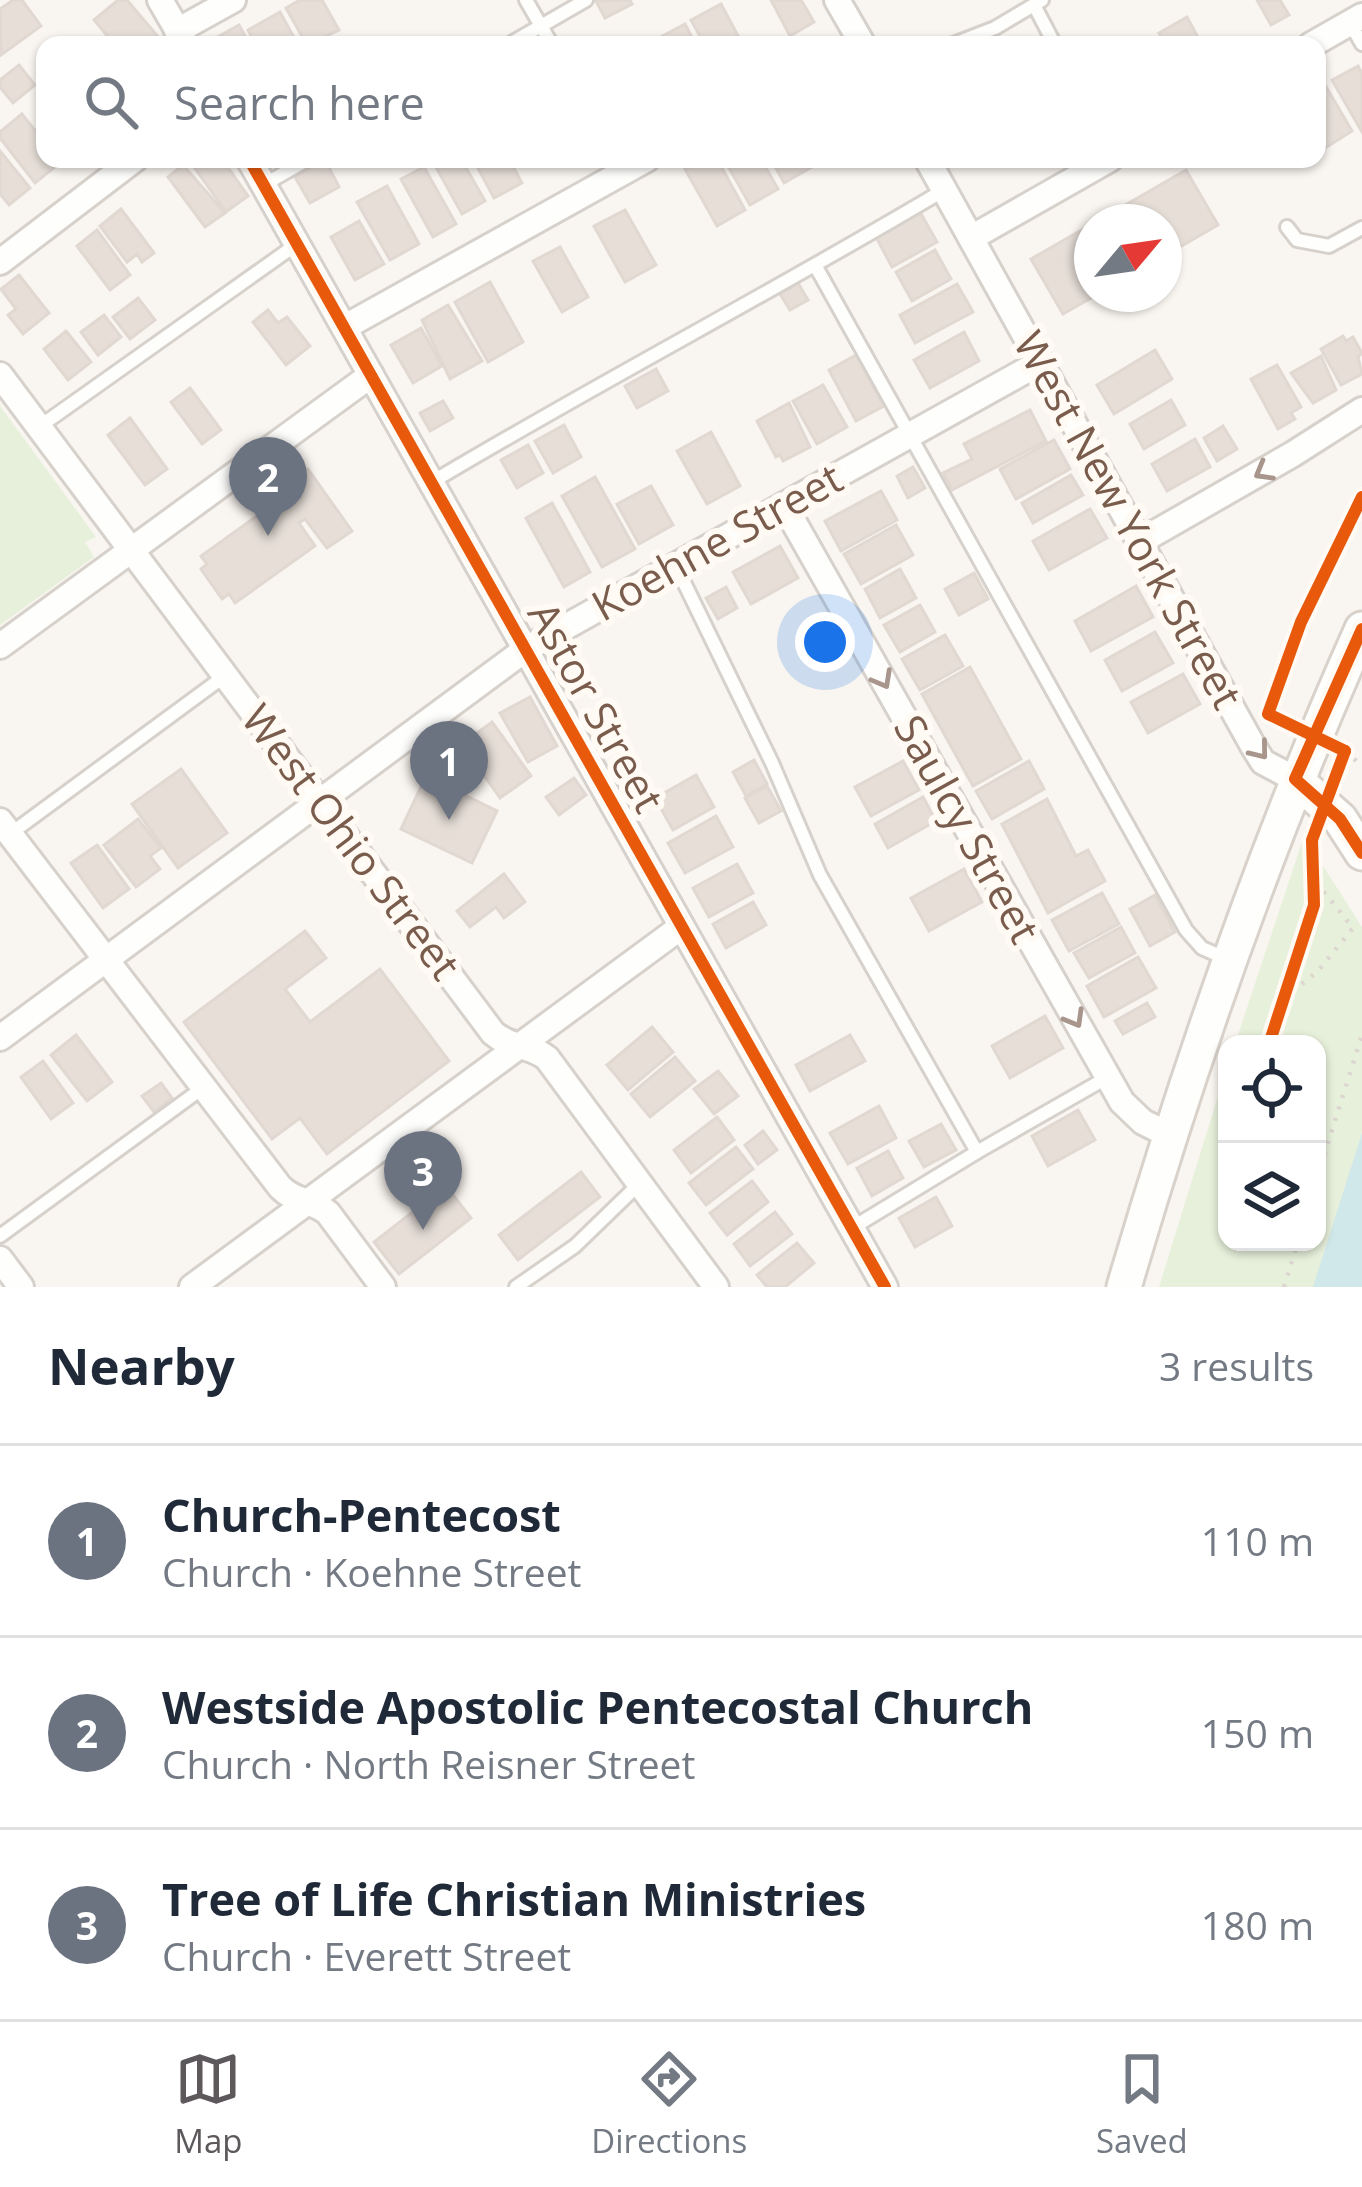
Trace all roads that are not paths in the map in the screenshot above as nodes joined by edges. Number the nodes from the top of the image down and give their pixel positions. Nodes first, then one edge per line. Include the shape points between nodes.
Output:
1 (160, 0) edge
2 (233, 0) edge
3 (526, 0) edge
4 (586, 0) edge
5 (838, 0) edge
6 (1038, 3) edge
7 (541, 26) junction
8 (1358, 28) edge
9 (181, 36) edge
10 (185, 36) edge
11 (524, 36) edge
12 (547, 36) edge
13 (855, 36) edge
14 (974, 36) edge
15 (1051, 36) edge
16 (1326, 40) edge
17 (123, 168) edge
18 (254, 168) edge
19 (293, 168) edge
20 (620, 168) edge
21 (932, 168) edge
22 (1094, 168) edge
23 (263, 185) junction
24 (944, 190) junction
25 (1287, 227) dead end
26 (1362, 228) edge
27 (971, 238) junction
28 (297, 244) junction
29 (0, 262) edge
30 (815, 265) junction
31 (345, 327) junction
32 (1041, 362) junction
33 (0, 375) edge
34 (371, 376) junction
35 (1362, 410) edge
36 (39, 427) junction
37 (910, 435) junction
38 (432, 482) junction
39 (784, 505) junction
40 (1141, 541) junction
41 (131, 550) junction
42 (676, 565) junction
43 (1362, 628) edge
44 (0, 646) edge
45 (526, 649) junction
46 (226, 675) junction
47 (1295, 779) junction
48 (322, 802) junction
49 (5, 827) edge
50 (1361, 852) edge
51 (681, 927) junction
52 (1227, 959) junction
53 (106, 960) junction
54 (0, 1038) edge
55 (519, 1045) junction
56 (1108, 1077) junction
57 (203, 1087) junction
58 (1168, 1135) junction
59 (977, 1152) junction
60 (640, 1184) junction
61 (306, 1202) junction
62 (852, 1228) junction
63 (0, 1236) edge
64 (0, 1259) edge
65 (21, 1287) edge
66 (192, 1287) edge
67 (383, 1287) edge
68 (516, 1287) edge
69 (716, 1287) edge
70 (885, 1287) edge
71 (1124, 1287) edge

1 - 9 street
2 - 10 street
3 - 7 lane
4 - 7 lane
5 - 13 street
6 - 14 lane
6 - 15 lane
7 - 11 lane
7 - 12 lane
8 - 16 street
17 - 29 street
18 - 23 street, Astor Street
19 - 23 lane
20 - 31 street
21 - 24 street, West New York Street
22 - 27 street
23 - 28 street, Astor Street
24 - 27 street, West New York Street
24 - 30 lane
25 - 26 lane via 1298,240 1329,246
27 - 32 street, West New York Street
28 - 31 street, Astor Street
28 - 36 lane
30 - 37 lane
30 - 38 lane
31 - 34 street, Astor Street
32 - 37 street, Koehne Street
32 - 40 street, West New York Street
33 - 36 street, West Ohio Street
34 - 38 street, Astor Street
34 - 41 street
35 -> 40 street
36 - 41 street, West Ohio Street
37 - 39 street, Koehne Street
37 - 52 lane via 1186,930
38 - 45 street, Astor Street
39 - 42 street, Koehne Street
39 -> 56 street, Saulcy Street
40 -> 47 street, West New York Street via 1263,762
41 - 44 street
41 - 46 street, West Ohio Street
42 - 45 street, Koehne Street
42 - 59 lane via 820,875
43 - 47 main road
45 - 48 street, Koehne Street
45 - 51 street, Astor Street
46 - 48 street, West Ohio Street
46 - 49 lane
47 - 50 main road, West New York Street via 1340,819
47 - 52 main road
48 - 53 street, Koehne Street
48 - 55 street, West Ohio Street via 493,1033
49 - 53 street
51 - 55 street
51 - 62 street, Astor Street
52 - 58 main road
53 - 54 street, Koehne Street
53 - 57 street
55 - 60 street, West Ohio Street via 547,1058
55 - 61 street
56 - 58 street, Saulcy Street via 1143,1122
56 - 59 lane
57 - 61 street via 280,1187
57 - 63 lane
58 - 71 main road
59 - 62 lane
60 - 68 lane
60 - 69 street, West Ohio Street
61 - 66 street
61 - 67 street via 328,1213
62 - 70 street, Astor Street
64 - 65 street

